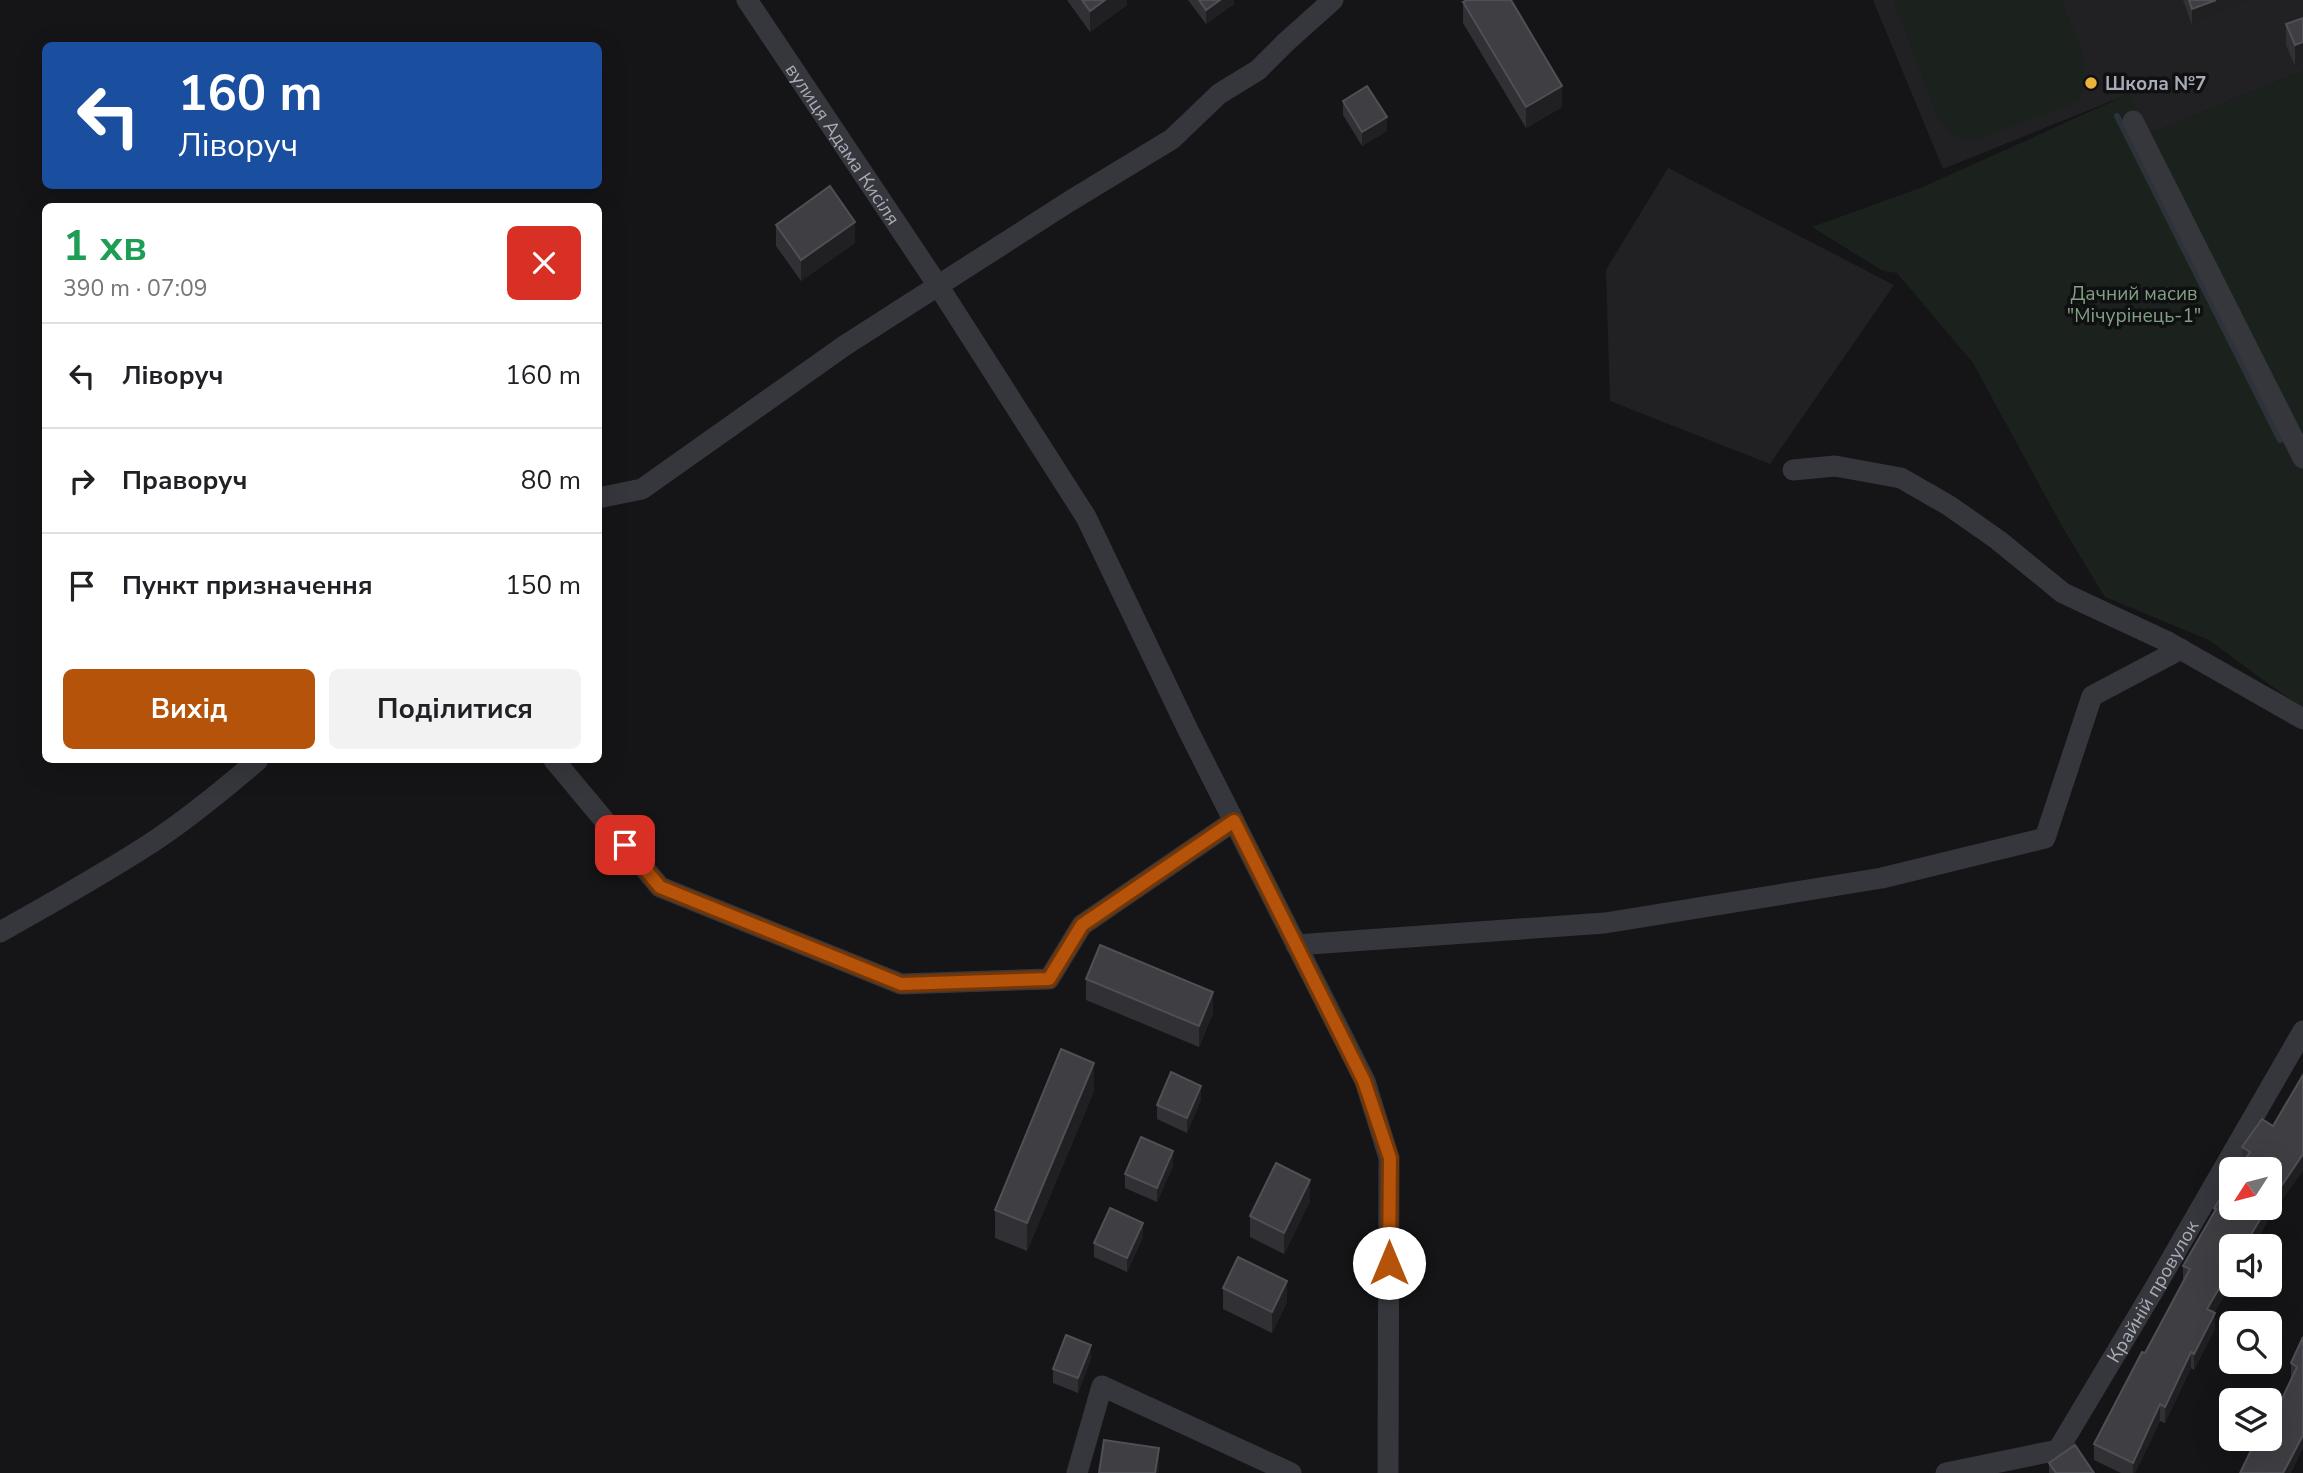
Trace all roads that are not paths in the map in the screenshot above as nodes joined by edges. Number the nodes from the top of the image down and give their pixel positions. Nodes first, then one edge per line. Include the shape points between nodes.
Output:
1 (747, 0) edge
2 (1333, 0) edge
3 (2133, 121) dead end
4 (939, 287) junction
5 (2303, 457) edge
6 (1793, 470) dead end
7 (602, 497) edge
8 (2181, 649) junction
9 (2303, 719) edge
10 (255, 763) edge
11 (557, 763) edge
12 (1231, 815) junction
13 (0, 932) edge
14 (1296, 945) junction
15 (2303, 1031) edge
16 (1077, 1473) edge
17 (1292, 1473) edge
18 (1388, 1473) edge
19 (1946, 1473) edge

1 - 4 street, вулиця Адама Кисіля
2 - 4 street via 1258,70 1219,94 1172,139
3 - 5 street
4 - 7 street via 844,346 642,489
4 - 12 street, вулиця Адама Кисіля via 1086,517
6 - 8 street via 1835,466 1901,478 1998,540 2063,593
8 - 9 street
8 - 14 street via 2092,696 2045,838 1882,878 1605,923
10 - 13 street via 150,844
11 - 12 street via 660,887 901,984 1049,979 1082,925
12 - 14 street, вулиця Адама Кисіля
14 - 18 street, вулиця Адама Кисіля via 1364,1081 1390,1158
15 - 19 street, Крайній провулок via 2058,1450
16 - 17 street via 1102,1386

